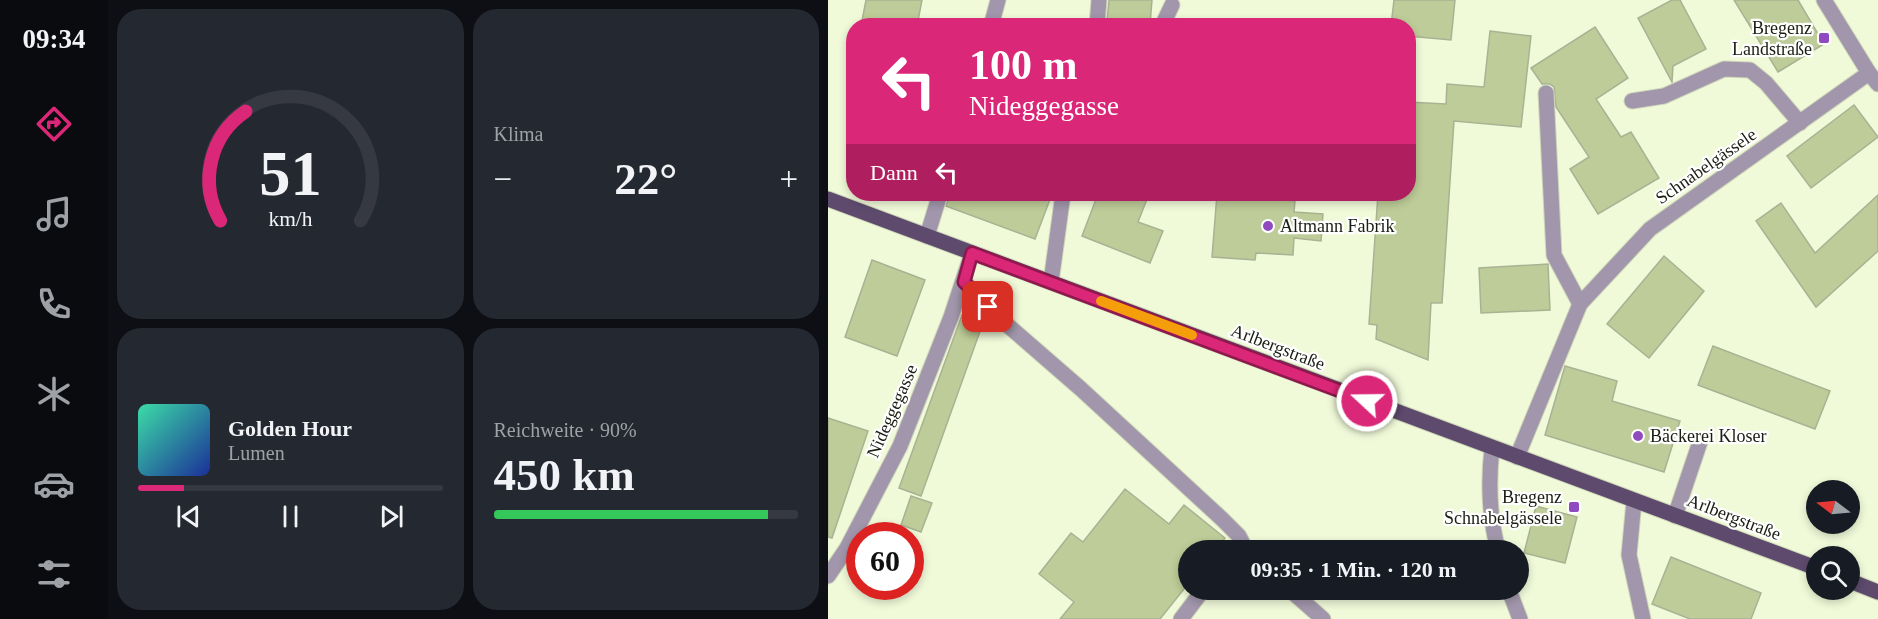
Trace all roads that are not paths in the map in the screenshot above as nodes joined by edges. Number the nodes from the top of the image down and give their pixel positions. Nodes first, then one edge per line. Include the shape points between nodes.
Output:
1 (998, 0) edge
2 (1100, 0) edge
3 (1824, 0) edge
4 (1172, 5) dead end
5 (993, 18) edge
6 (1098, 18) edge
7 (1166, 18) edge
8 (1873, 79) edge
9 (1546, 93) dead end
10 (1632, 101) dead end
11 (1800, 123) junction
12 (828, 199) edge
13 (938, 201) edge
14 (1062, 201) edge
15 (927, 236) junction
16 (972, 253) junction
17 (964, 282) junction
18 (1051, 282) junction
19 (1580, 304) junction
20 (1700, 442) dead end
21 (1492, 448) junction
22 (1517, 457) junction
23 (1634, 501) junction
24 (1675, 516) junction
25 (1240, 540) edge
26 (1495, 540) edge
27 (1806, 564) edge
28 (828, 576) edge
29 (1860, 585) edge
30 (1878, 592) edge
31 (1195, 600) edge
32 (1301, 600) edge
33 (1513, 600) edge
34 (1180, 619) edge
35 (1323, 619) edge
36 (1520, 619) edge
37 (1643, 619) edge

1 - 5 street
2 - 6 street
3 - 8 street
4 - 7 street
8 - 11 street, Schnabelgässele
9 - 19 street via 1554,255
10 - 11 street via 1664,96 1724,69 1750,70
11 - 19 street, Schnabelgässele via 1650,229
12 - 15 main road, Arlbergstraße
13 - 15 street
14 - 18 street
15 - 16 main road, Arlbergstraße
16 - 17 street, Nideggegasse
16 - 18 main road, Arlbergstraße
17 - 25 street
17 - 28 street, Nideggegasse via 900,446 847,548
18 - 21 main road, Arlbergstraße
19 - 22 street, Schnabelgässele
20 - 24 street
21 - 22 main road, Arlbergstraße
21 - 26 street via 1489,471
22 - 23 main road, Arlbergstraße
23 - 24 main road, Arlbergstraße
23 - 37 street via 1629,555
24 - 27 main road, Arlbergstraße
29 - 30 main road
31 - 34 street
32 - 35 street
33 - 36 street

